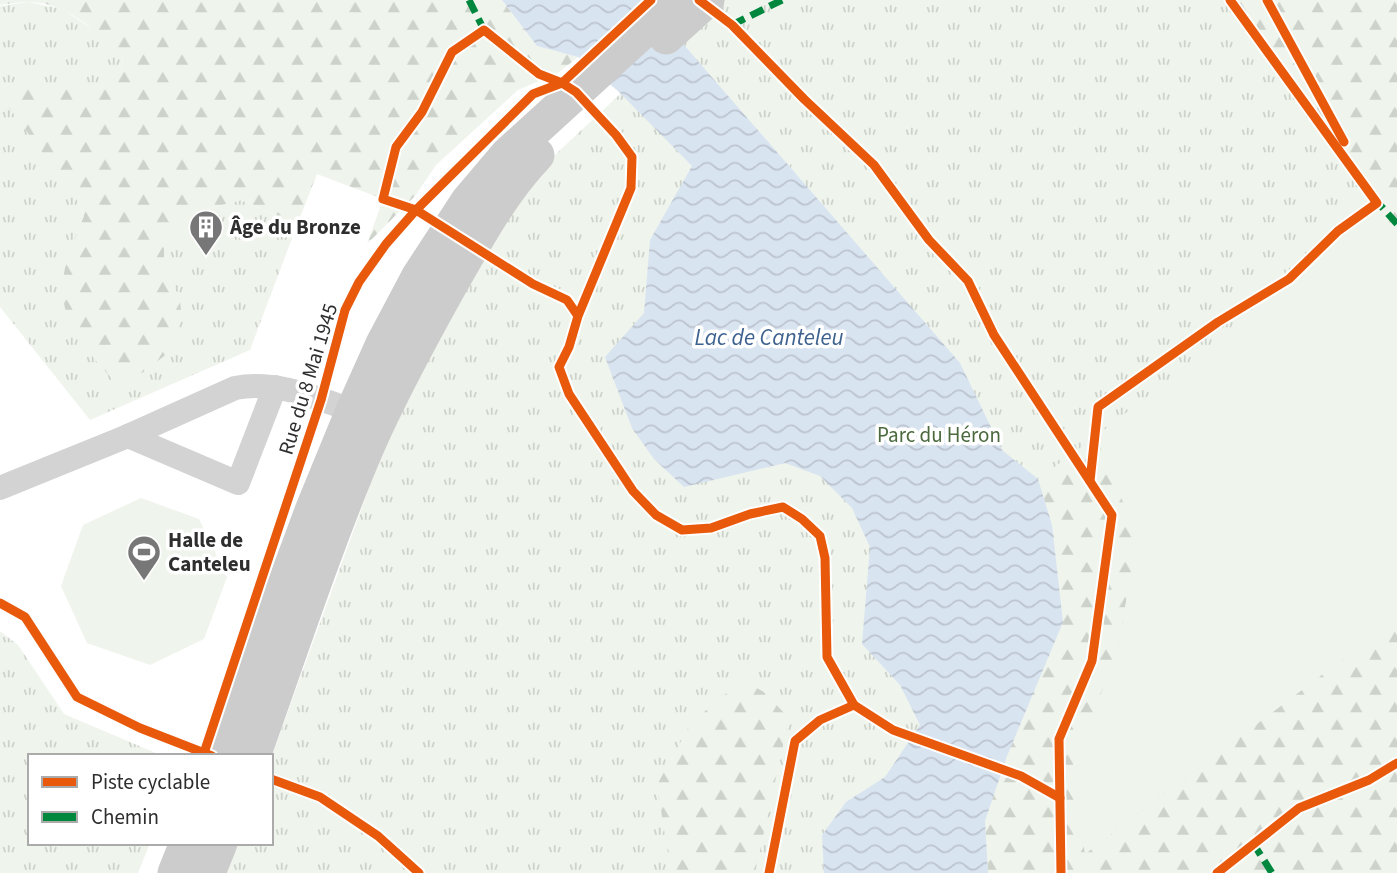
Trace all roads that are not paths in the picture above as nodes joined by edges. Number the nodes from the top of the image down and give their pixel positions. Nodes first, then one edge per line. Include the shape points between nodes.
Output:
1 (691, 5) edge
2 (275, 387) junction
3 (366, 415) junction
4 (128, 436) junction
5 (0, 488) edge
6 (222, 754) edge
7 (254, 754) edge
8 (186, 845) edge
9 (219, 845) edge
10 (175, 873) edge
11 (208, 873) edge

1 - 3 main road via 485,178 398,313
2 - 3 street
2 - 4 street via 235,388
2 - 4 street via 238,483
3 - 6 main road via 312,511
3 - 7 main road via 345,503
4 - 5 street
8 - 10 main road
9 - 11 main road

